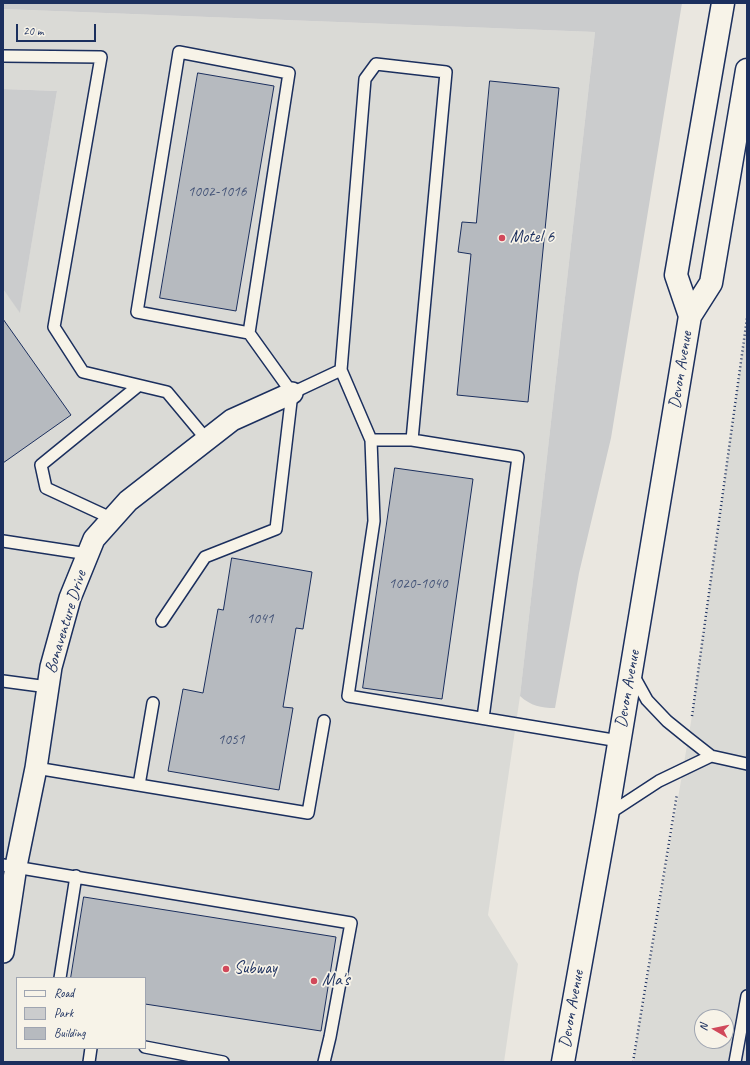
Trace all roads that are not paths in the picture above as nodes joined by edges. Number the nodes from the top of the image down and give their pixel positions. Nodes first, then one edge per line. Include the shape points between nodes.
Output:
1 (723, 3) edge
2 (3, 56) edge
3 (747, 70) edge
4 (690, 316) junction
5 (248, 333) junction
6 (341, 370) junction
7 (138, 386) junction
8 (292, 393) junction
9 (207, 440) junction
10 (372, 440) junction
11 (412, 440) junction
12 (112, 519) junction
13 (3, 541) edge
14 (88, 554) junction
15 (162, 621) dead end
16 (631, 671) junction
17 (3, 681) edge
18 (48, 687) junction
19 (153, 703) dead end
20 (482, 718) junction
21 (324, 721) dead end
22 (619, 740) junction
23 (711, 756) junction
24 (747, 764) edge
25 (36, 768) junction
26 (139, 786) junction
27 (607, 816) junction
28 (10, 866) edge
29 (76, 876) junction
30 (7, 900) edge
31 (3, 952) edge
32 (60, 977) edge
33 (747, 996) edge
34 (746, 1007) edge
35 (146, 1047) edge
36 (91, 1049) edge
37 (89, 1062) edge
38 (223, 1062) edge
39 (324, 1062) edge
40 (563, 1062) edge
41 (735, 1062) edge

1 - 4 main road, Devon Avenue via 676,275
2 - 7 lane via 101,57 54,327 83,372
3 - 4 main road, Devon Avenue via 711,283
4 - 16 main road, Devon Avenue
5 - 5 lane via 289,73 179,52 137,312
5 - 8 lane
6 - 8 lane
6 - 10 lane
6 - 11 lane via 364,79 376,64 446,72
7 - 9 lane via 167,392
7 - 12 lane via 41,466 46,488
8 - 9 street, Bonaventure Drive via 232,420
8 - 15 lane via 276,529 205,557
9 - 12 street, Bonaventure Drive via 128,501
10 - 11 lane
10 - 20 lane via 374,521 348,696
11 - 20 lane via 518,457
12 - 14 street, Bonaventure Drive via 94,539
13 - 14 lane
14 - 18 street, Bonaventure Drive via 70,598
16 - 22 main road, Devon Avenue
16 - 23 lane via 647,700 662,716
17 - 18 lane
18 - 25 street, Bonaventure Drive
19 - 26 lane
20 - 22 lane
21 - 26 lane via 308,813
22 - 27 main road, Devon Avenue
23 - 24 lane
23 - 27 lane via 659,781
25 - 26 lane
25 - 28 street, Bonaventure Drive
27 - 40 main road, Devon Avenue
28 - 29 lane
28 - 30 street, Bonaventure Drive
29 - 32 lane
29 - 39 lane via 351,923
30 - 31 street, Bonaventure Drive
33 - 34 lane
34 - 41 lane
35 - 38 lane
36 - 37 lane

